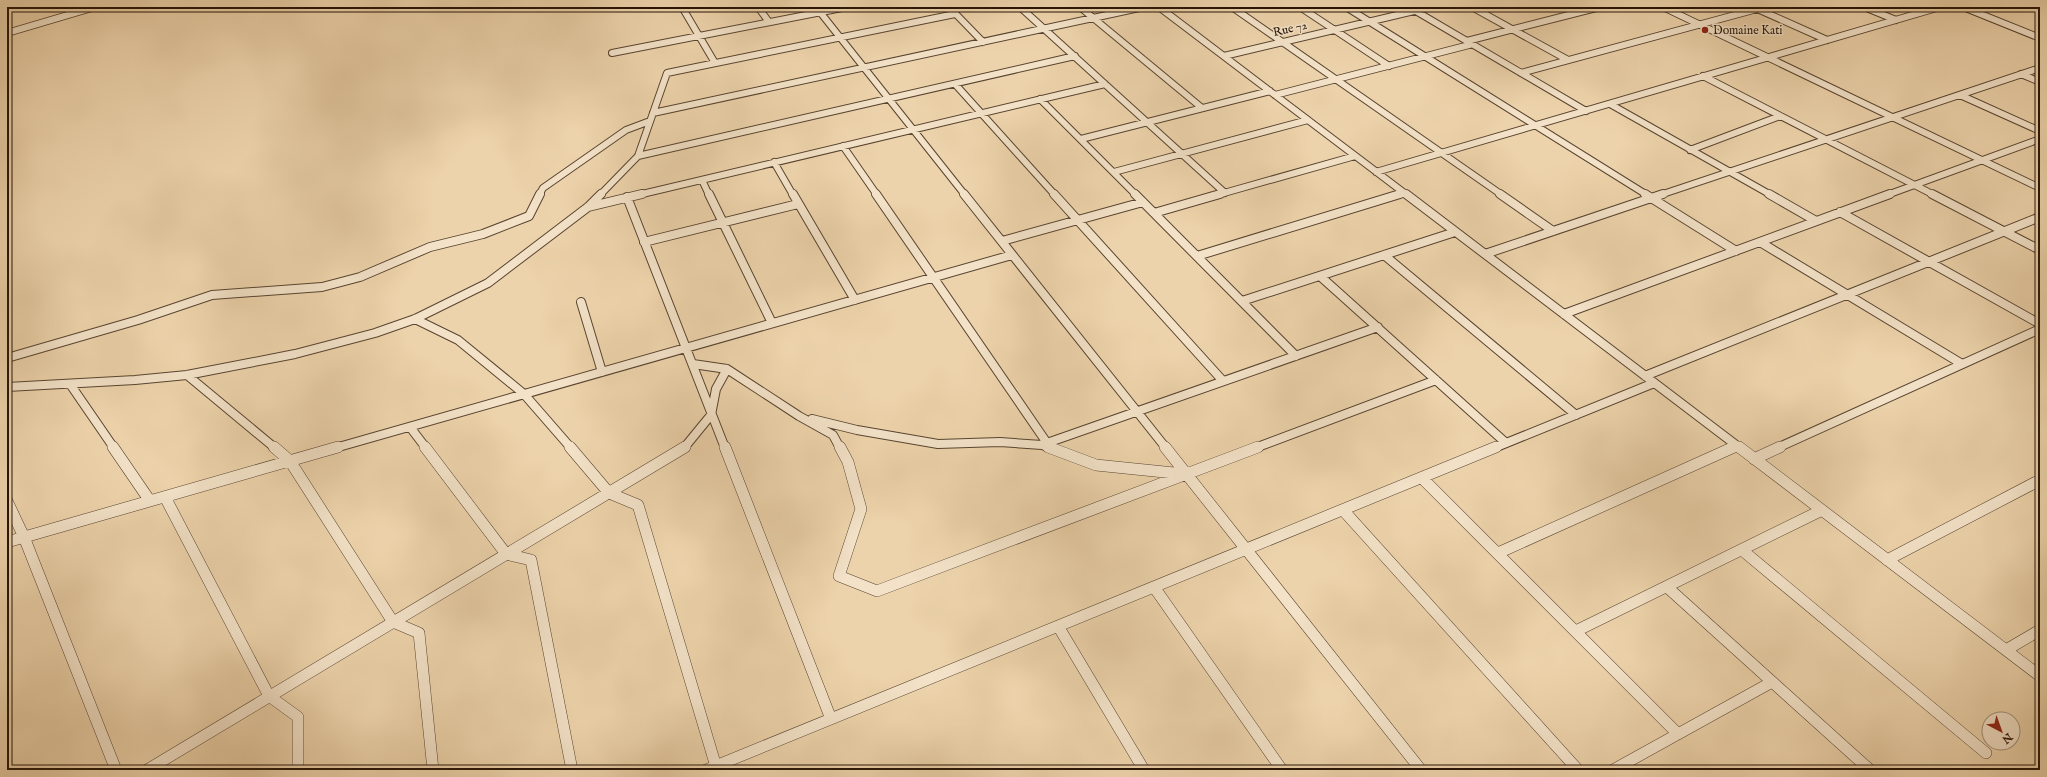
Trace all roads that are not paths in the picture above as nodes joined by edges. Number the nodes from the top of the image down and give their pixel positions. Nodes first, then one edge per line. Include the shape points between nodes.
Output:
1 (95, 7) edge
2 (682, 7) edge
3 (758, 7) edge
4 (847, 7) edge
5 (949, 7) edge
6 (1020, 7) edge
7 (1080, 7) edge
8 (1144, 7) edge
9 (1159, 7) edge
10 (1232, 7) edge
11 (1300, 7) edge
12 (1346, 7) edge
13 (1410, 7) edge
14 (1431, 7) edge
15 (1472, 7) edge
16 (1600, 7) edge
17 (1663, 7) edge
18 (1864, 7) edge
19 (1940, 7) edge
20 (1963, 7) edge
21 (1755, 8) edge
22 (818, 10) edge
23 (1416, 11) junction
24 (955, 14) junction
25 (1093, 18) junction
26 (1896, 20) junction
27 (769, 22) junction
28 (1369, 22) junction
29 (1699, 24) junction
30 (1044, 29) junction
31 (1512, 29) junction
32 (1335, 30) junction
33 (7, 32) edge
34 (699, 36) junction
35 (840, 37) junction
36 (2040, 38) edge
37 (1827, 40) junction
38 (983, 42) junction
39 (1283, 42) junction
40 (1470, 43) junction
41 (612, 53) dead end
42 (1075, 56) junction
43 (1224, 56) junction
44 (1425, 56) junction
45 (1768, 57) junction
46 (1568, 60) junction
47 (715, 63) junction
48 (1389, 66) junction
49 (864, 68) junction
50 (2040, 68) edge
51 (1521, 73) junction
52 (2022, 74) junction
53 (1703, 76) junction
54 (1336, 79) junction
55 (2040, 82) edge
56 (955, 84) junction
57 (1105, 84) junction
58 (1272, 93) junction
59 (1960, 95) junction
60 (889, 99) junction
61 (1040, 99) junction
62 (1610, 104) junction
63 (1202, 108) junction
64 (1586, 111) junction
65 (982, 113) junction
66 (1780, 116) junction
67 (651, 117) junction
68 (1893, 117) junction
69 (1308, 120) junction
70 (1147, 122) junction
71 (1536, 125) junction
72 (913, 129) junction
73 (2040, 131) edge
74 (1081, 139) junction
75 (2040, 139) edge
76 (1826, 140) junction
77 (843, 146) junction
78 (1690, 150) junction
79 (1441, 153) junction
80 (1182, 154) junction
81 (638, 156) junction
82 (1355, 156) junction
83 (1982, 160) junction
84 (774, 162) junction
85 (1114, 172) junction
86 (1376, 172) junction
87 (1730, 172) junction
88 (702, 180) junction
89 (1914, 185) junction
90 (2040, 188) edge
91 (1225, 193) junction
92 (1404, 193) junction
93 (627, 198) junction
94 (1652, 198) junction
95 (1143, 202) junction
96 (798, 204) junction
97 (588, 207) junction
98 (1840, 212) junction
99 (1154, 213) junction
100 (2040, 217) edge
101 (1078, 220) junction
102 (1816, 221) junction
103 (723, 222) junction
104 (1553, 231) junction
105 (2004, 231) junction
106 (1455, 232) junction
107 (1002, 241) junction
108 (644, 242) junction
109 (1760, 242) junction
110 (2040, 250) edge
111 (1736, 251) junction
112 (1484, 254) junction
113 (1012, 255) junction
114 (1384, 255) junction
115 (1197, 256) junction
116 (1929, 262) junction
117 (1320, 276) junction
118 (934, 277) junction
119 (1848, 295) junction
120 (855, 300) junction
121 (1242, 301) junction
122 (581, 302) dead end
123 (1564, 314) junction
124 (415, 319) junction
125 (772, 323) junction
126 (2040, 324) edge
127 (1378, 328) junction
128 (2040, 329) edge
129 (686, 348) junction
130 (1296, 356) junction
131 (7, 358) edge
132 (693, 364) junction
133 (1962, 364) junction
134 (727, 369) junction
135 (602, 372) junction
136 (187, 375) junction
137 (1436, 380) junction
138 (1650, 380) junction
139 (1223, 381) junction
140 (70, 384) junction
141 (7, 387) edge
142 (524, 394) junction
143 (1136, 412) junction
144 (711, 415) junction
145 (1576, 415) junction
146 (798, 416) junction
147 (410, 427) junction
148 (1506, 443) junction
149 (1737, 446) junction
150 (1754, 459) junction
151 (290, 461) junction
152 (1186, 474) junction
153 (1422, 478) junction
154 (2040, 480) edge
155 (609, 493) junction
156 (166, 497) junction
157 (7, 501) edge
158 (150, 501) junction
159 (1343, 510) junction
160 (1822, 510) junction
161 (24, 537) junction
162 (7, 542) edge
163 (1246, 550) junction
164 (1742, 550) junction
165 (1498, 553) junction
166 (506, 554) junction
167 (1887, 560) junction
168 (1154, 587) junction
169 (1667, 587) junction
170 (393, 622) junction
171 (1058, 626) junction
172 (2040, 630) edge
173 (1576, 631) junction
174 (2006, 650) junction
175 (2040, 676) edge
176 (1772, 682) junction
177 (270, 696) junction
178 (830, 719) junction
179 (1678, 734) junction
180 (1986, 753) dead end
181 (713, 769) edge
182 (116, 770) edge
183 (147, 770) edge
184 (298, 770) edge
185 (433, 770) edge
186 (572, 770) edge
187 (1144, 770) edge
188 (1282, 770) edge
189 (1421, 770) edge
190 (1578, 770) edge
191 (1613, 770) edge
192 (1870, 770) edge

1 - 33 street
2 - 34 street
3 - 27 street
4 - 22 street
5 - 24 street
6 - 30 street
7 - 25 street
8 - 25 street
9 - 43 street
10 - 39 street
11 - 32 street
12 - 28 street
13 - 23 street
14 - 23 street, Rue 72
15 - 31 street
16 - 31 street
17 - 29 street
18 - 26 street
19 - 26 street
20 - 36 street
21 - 29 street
21 - 37 street
22 - 27 street
22 - 35 street
23 - 28 street, Rue 72
23 - 40 street
24 - 35 street
24 - 38 street
25 - 30 street
25 - 63 street
26 - 37 street
27 - 34 street
28 - 32 street, Rue 72
28 - 44 street
29 - 45 street
29 - 46 street
30 - 38 street
30 - 42 street
31 - 40 street
31 - 46 street
32 - 39 street, Rue 72
32 - 48 street
34 - 41 street
34 - 47 street
35 - 47 street
35 - 49 street
37 - 45 street
38 - 49 street
39 - 43 street, Rue 72
39 - 54 street
40 - 44 street
40 - 51 street
42 - 56 street
42 - 57 street
43 - 58 street
44 - 48 street
44 - 71 street
45 - 53 street
45 - 68 street
46 - 51 street
47 - 67 street via 667,73
48 - 54 street
49 - 60 street
49 - 67 street
50 - 52 street
51 - 64 street
52 - 55 street
52 - 59 street
53 - 62 street
53 - 66 street
54 - 58 street
54 - 79 street
56 - 60 street
56 - 65 street
57 - 61 street
57 - 70 street
58 - 63 street
58 - 69 street
59 - 68 street
59 - 73 street
60 - 72 street
60 - 81 street
61 - 65 street
61 - 74 street
62 - 64 street
62 - 78 street
63 - 70 street
64 - 71 street
65 - 72 street
65 - 101 street
66 - 76 street
66 - 78 street
67 - 81 street
67 - 131 street via 626,130 543,188 529,216 483,234 430,248 360,277 322,287 212,295 138,320
68 - 76 street
68 - 83 street
69 - 80 street
69 - 82 street
70 - 74 street
70 - 80 street
71 - 79 street
71 - 94 street
72 - 77 street
72 - 107 street
74 - 85 street
75 - 83 street
76 - 87 street
76 - 89 street
77 - 84 street
77 - 118 street
78 - 87 street
79 - 86 street
79 - 104 street
80 - 85 street
80 - 91 street
81 - 97 street
82 - 86 street
82 - 91 street
83 - 89 street
83 - 90 street
84 - 88 street
84 - 96 street
85 - 95 street
86 - 92 street
87 - 94 street
87 - 102 street
88 - 93 street
88 - 103 street
89 - 98 street
89 - 105 street
91 - 99 street
92 - 106 street
92 - 115 street
93 - 97 street
93 - 108 street
94 - 104 street
94 - 111 street
95 - 99 street
95 - 101 street
96 - 103 street
96 - 120 street
97 - 124 street via 488,283
98 - 102 street
98 - 116 street
99 - 115 street
100 - 105 street
101 - 107 street
101 - 139 street
102 - 109 street
103 - 108 street
103 - 125 street
104 - 112 street
105 - 110 street
105 - 116 street
106 - 112 street
106 - 114 street
107 - 113 street
108 - 129 street
109 - 111 street
109 - 119 street
111 - 123 street
112 - 123 street
113 - 118 street
113 - 143 street
114 - 117 street
114 - 145 street
115 - 121 street
116 - 119 street
116 - 126 street
117 - 121 street
117 - 127 street
118 - 120 street
118 - 143 street via 1047,443
119 - 133 street
119 - 138 street
120 - 125 street
121 - 130 street
122 - 135 street
123 - 138 street
124 - 136 street via 375,333 295,354
124 - 142 street via 458,340
125 - 129 street
127 - 130 street
127 - 137 street
128 - 133 street
129 - 132 street
129 - 135 street
130 - 139 street
132 - 134 street
132 - 144 street
133 - 150 street
134 - 144 street via 716,389
134 - 146 street
135 - 142 street
136 - 140 street
136 - 151 street
137 - 148 street
137 - 152 street
138 - 145 street
138 - 149 street
139 - 143 street
140 - 141 street
140 - 158 street
142 - 147 street
142 - 155 street
143 - 152 street
144 - 155 street via 683,450
144 - 178 street
145 - 148 street
146 - 152 street via 857,430 938,444 1000,442 1042,445 1096,465
146 - 152 street via 833,435 848,462 861,509 839,576 877,591
147 - 151 street
147 - 166 street
148 - 153 street
149 - 150 street
149 - 165 street
150 - 160 street
151 - 156 street
151 - 170 street
152 - 163 street
153 - 159 street
153 - 165 street
154 - 167 street
155 - 166 street
155 - 181 street via 638,504
156 - 158 street
156 - 177 street
157 - 161 street
158 - 161 street
159 - 163 street
159 - 190 street
160 - 164 street
160 - 167 street
161 - 162 street
161 - 182 street
163 - 168 street
163 - 189 street
164 - 169 street
164 - 180 street
165 - 173 street
166 - 170 street
166 - 186 street via 531,560
167 - 174 street
168 - 171 street
168 - 188 street
169 - 173 street
169 - 176 street
170 - 177 street
170 - 185 street via 419,633
171 - 178 street
171 - 187 street
172 - 174 street
173 - 179 street
174 - 175 street
176 - 179 street
176 - 192 street
177 - 183 street
177 - 184 street via 298,717
178 - 181 street
179 - 191 street

